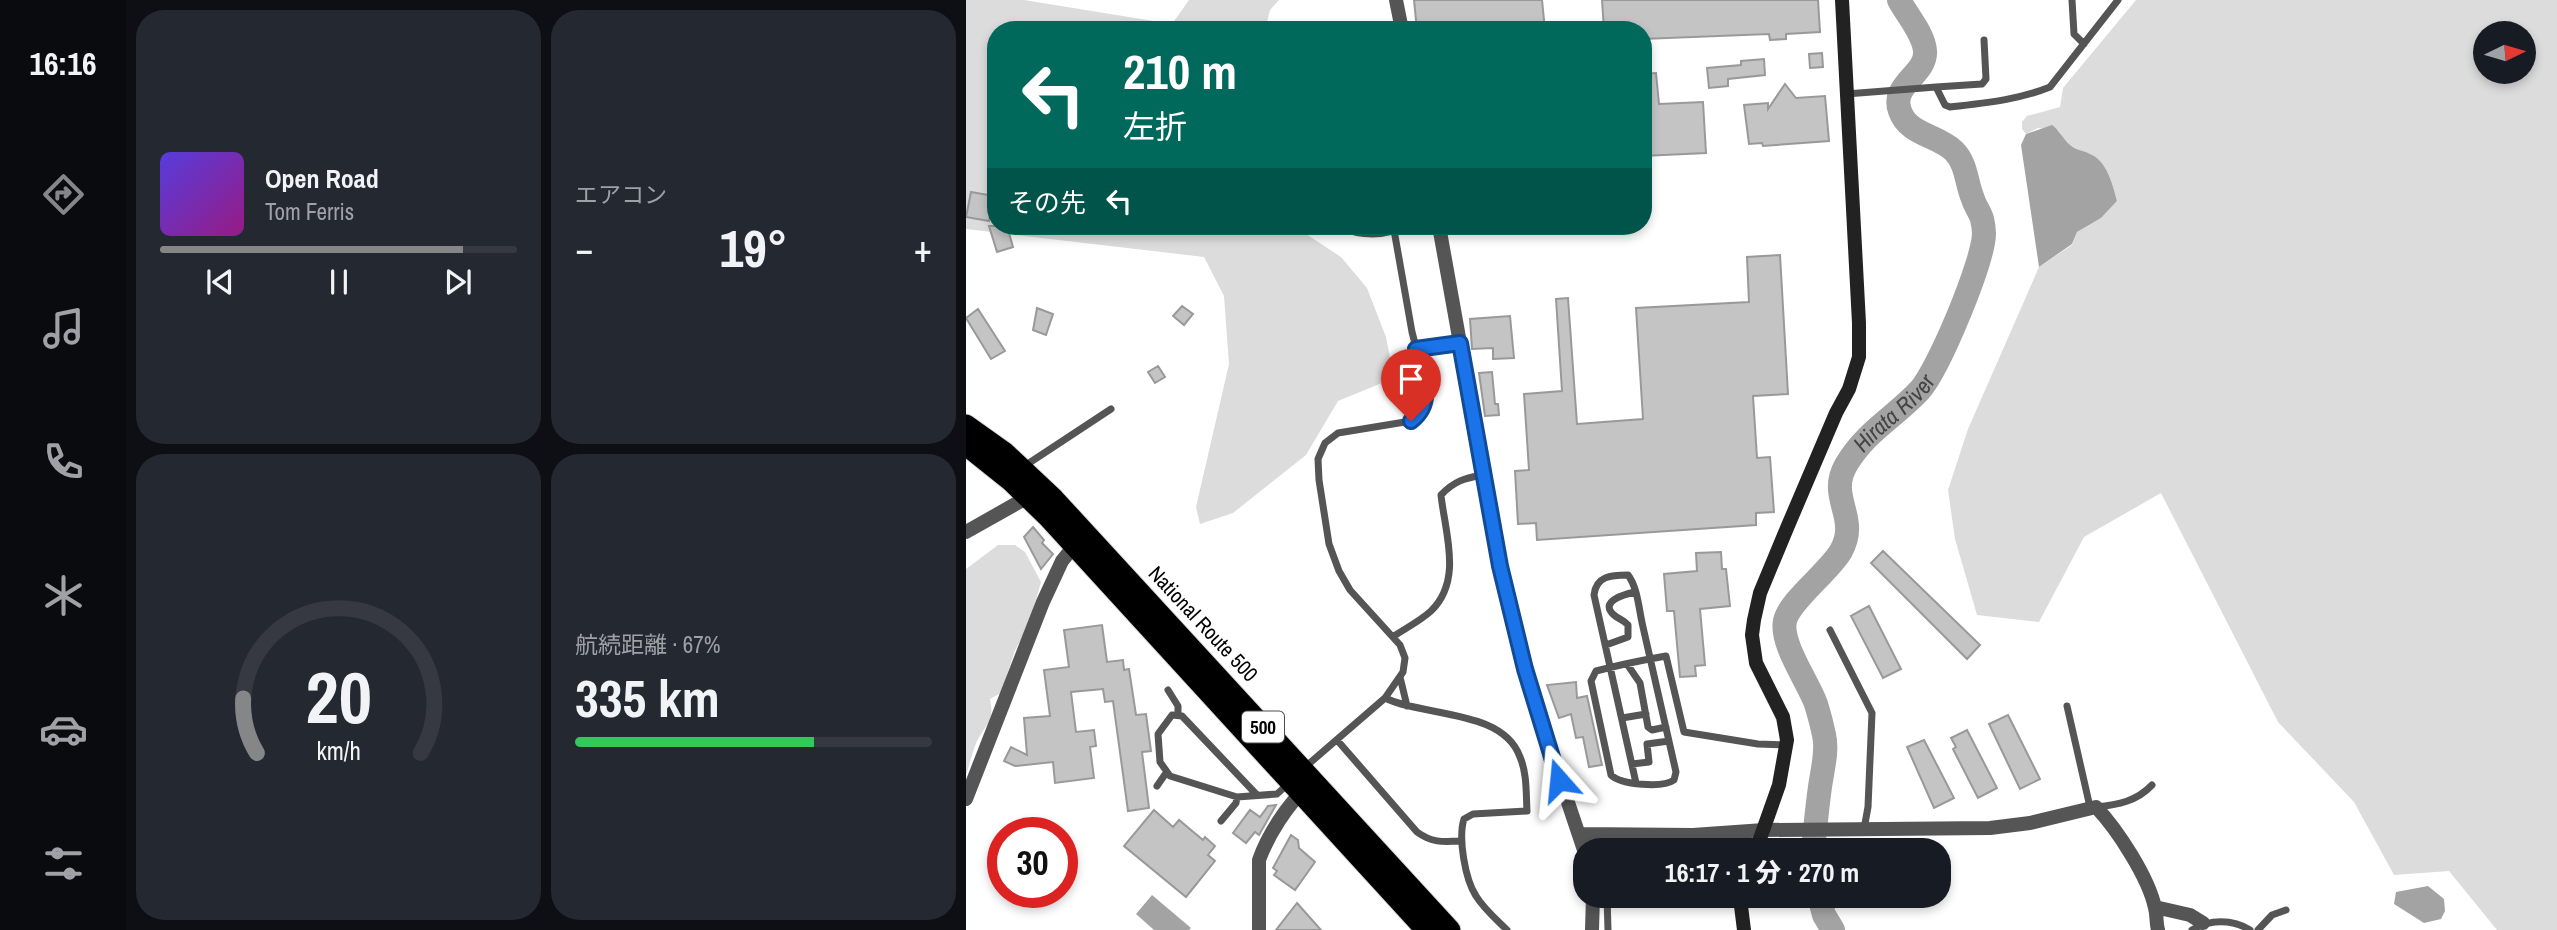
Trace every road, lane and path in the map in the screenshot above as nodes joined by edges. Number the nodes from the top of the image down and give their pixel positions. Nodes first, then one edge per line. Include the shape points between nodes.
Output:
1 (1396, 0) edge
2 (1842, 0) edge
3 (2072, 0) edge
4 (2118, 0) edge
5 (1400, 21) edge
6 (1984, 40) dead end
7 (2084, 44) junction
8 (1932, 88) junction
9 (1850, 94) junction
10 (1395, 235) edge
11 (1442, 235) edge
12 (1460, 343) junction
13 (1416, 349) junction
14 (1111, 409) dead end
15 (966, 425) edge
16 (966, 445) edge
17 (1016, 474) junction
18 (1483, 475) junction
19 (1028, 497) junction
20 (966, 531) edge
21 (1075, 545) junction
22 (1635, 592) junction
23 (1830, 630) dead end
24 (1394, 636) junction
25 (1606, 645) junction
26 (1650, 659) junction
27 (1627, 664) junction
28 (1611, 667) junction
29 (1400, 677) junction
30 (1168, 690) dead end
31 (1385, 698) junction
32 (1407, 706) junction
33 (2067, 706) dead end
34 (1178, 714) junction
35 (1646, 714) junction
36 (1622, 718) junction
37 (1665, 727) junction
38 (1337, 740) junction
39 (1668, 741) junction
40 (1787, 745) junction
41 (1632, 764) junction
42 (1166, 773) junction
43 (1301, 781) junction
44 (1636, 783) junction
45 (2152, 785) dead end
46 (1157, 786) dead end
47 (1257, 795) junction
48 (1237, 797) junction
49 (966, 799) edge
50 (2093, 807) junction
51 (1222, 821) dead end
52 (1764, 830) junction
53 (1864, 831) junction
54 (1579, 834) junction
55 (1624, 835) junction
56 (1580, 838) edge
57 (1623, 838) edge
58 (1761, 838) edge
59 (1461, 841) junction
60 (2155, 907) junction
61 (1593, 908) edge
62 (1607, 908) edge
63 (1741, 908) edge
64 (2286, 910) dead end
65 (2197, 926) edge
66 (1259, 930) edge
67 (1426, 930) edge
68 (1450, 930) edge
69 (1507, 930) edge
70 (1592, 930) edge
71 (1608, 930) edge
72 (1744, 930) edge
73 (2158, 930) edge
74 (2250, 930) edge
75 (2258, 930) edge

1 - 5 street
2 - 9 street
3 - 7 lane via 2074,34
4 - 7 lane
6 - 8 lane via 1986,79 1982,84
7 - 8 lane via 2050,87 2035,93 1950,107
8 - 9 lane
9 - 40 street via 1859,357 1760,593 1752,635 1756,663 1783,717
10 - 13 lane
11 - 12 street
12 - 13 lane
12 - 18 street
13 - 24 lane via 1426,386 1422,413 1411,421 1338,433 1325,443 1318,459 1329,544 1339,570 1350,590
14 - 17 lane
15 - 17 highway, National Route 500 / 500
16 - 17 highway, National Route 500 / 500
17 - 19 highway, National Route 500 / 500
17 - 43 highway, National Route 500 / 500 via 1062,507
18 - 24 lane via 1463,478 1441,495 1450,551 1441,598
18 - 54 street via 1522,658
19 - 20 street
19 - 21 highway, National Route 500 / 500
21 - 43 highway, National Route 500 / 500
21 - 49 street via 1062,561 1043,602
22 - 25 lane via 1613,599 1613,615 1628,625 1628,637
22 - 25 lane via 1628,575 1602,578 1595,585
22 - 26 lane
23 - 53 lane via 1872,713
24 - 29 lane via 1405,658
25 - 28 lane
26 - 27 lane
26 - 37 lane
26 - 40 lane via 1666,656 1684,732
27 - 28 lane
27 - 35 lane via 1640,683
28 - 36 lane
28 - 44 lane via 1596,671 1591,681 1611,775
29 - 31 lane
29 - 32 lane
30 - 34 lane
31 - 32 lane
31 - 38 lane
32 - 59 lane via 1478,722 1502,732 1515,744 1527,811 1473,814 1464,819
33 - 50 lane
34 - 42 lane via 1166,721 1158,734 1160,762
34 - 47 lane
35 - 36 lane
35 - 37 lane via 1652,730
36 - 41 lane
37 - 39 lane
38 - 43 lane
38 - 59 lane via 1417,832 1437,842
39 - 41 lane via 1647,744 1649,762
39 - 44 lane via 1674,780 1668,784
40 - 52 street
41 - 44 lane
42 - 46 lane
42 - 48 lane
43 - 47 lane via 1277,794
43 - 66 street via 1259,860
43 - 67 highway, National Route 500 / 500
43 - 68 highway, National Route 500 / 500
45 - 50 lane via 2126,802
47 - 48 lane
48 - 51 lane
50 - 53 street via 1990,828
50 - 60 street via 2126,846
52 - 53 street
52 - 55 street
52 - 58 street
54 - 55 street
54 - 56 street
55 - 57 lane
59 - 69 lane via 1474,891
60 - 65 street via 2190,915
60 - 73 street
61 - 70 street
62 - 71 lane
63 - 72 street
64 - 75 lane via 2272,915
65 - 74 lane via 2219,921

